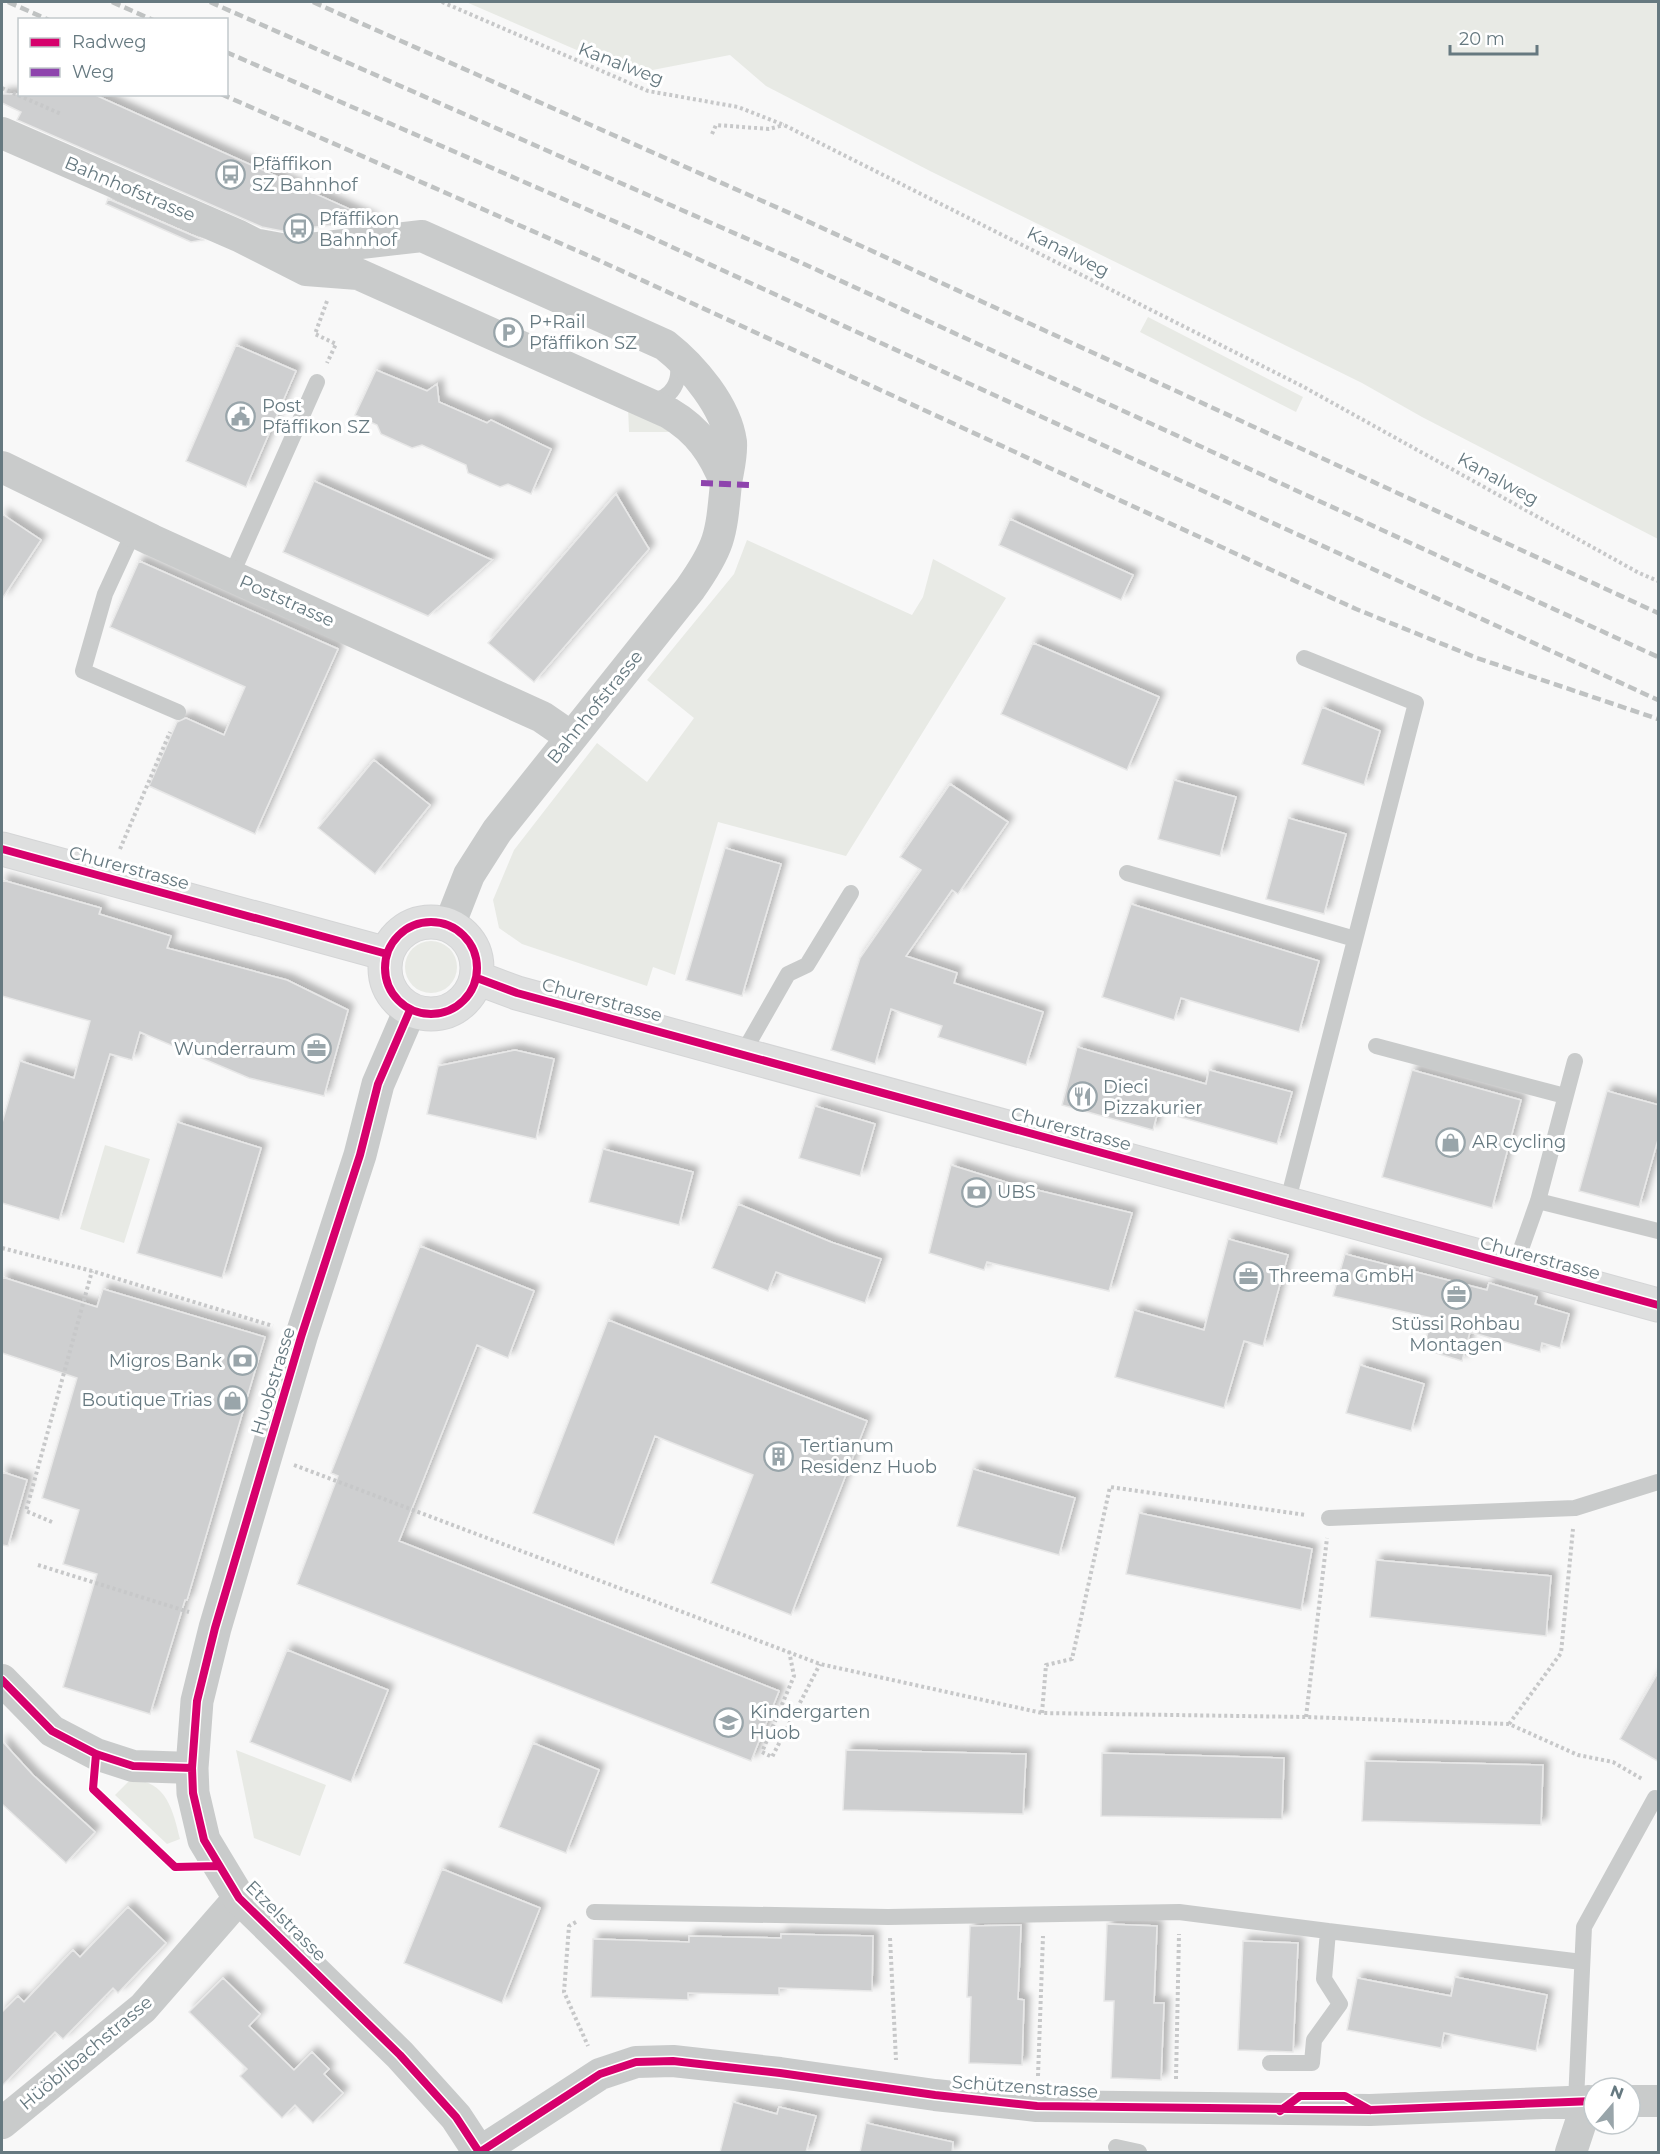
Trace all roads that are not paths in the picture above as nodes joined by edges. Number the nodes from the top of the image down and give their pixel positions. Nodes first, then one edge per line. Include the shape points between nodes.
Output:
1 (2, 133) edge
2 (361, 243) junction
3 (259, 245) junction
4 (358, 274) junction
5 (665, 345) junction
6 (317, 382) dead end
7 (633, 397) junction
8 (2, 467) edge
9 (726, 484) junction
10 (134, 531) junction
11 (231, 576) junction
12 (1305, 658) dead end
13 (178, 712) road end
14 (571, 737) junction
15 (2, 849) edge
16 (1127, 873) dead end
17 (851, 893) dead end
18 (449, 926) junction
19 (1355, 939) junction
20 (387, 954) junction
21 (477, 978) junction
22 (410, 1010) junction
23 (1376, 1046) dead end
24 (743, 1053) junction
25 (1575, 1061) dead end
26 (1565, 1096) junction
27 (1538, 1201) junction
28 (1287, 1203) junction
29 (1659, 1231) edge
30 (1515, 1266) junction
31 (1659, 1305) edge
32 (1659, 1482) edge
33 (1329, 1518) road end
34 (2, 1680) edge
35 (192, 1768) junction
36 (1652, 1790) road end
37 (239, 1898) junction
38 (594, 1912) road end
39 (1329, 1931) junction
40 (1582, 1962) junction
41 (1270, 2063) dead end
42 (1585, 2076) edge
43 (1582, 2101) edge
44 (1642, 2101) edge
45 (1659, 2101) edge
46 (1582, 2115) edge
47 (2, 2123) edge
48 (1116, 2146) dead end
49 (480, 2152) edge
50 (1139, 2152) edge
51 (1571, 2152) edge

1 - 3 street, Bahnhofstrasse
2 - 3 street, Bahnhofstrasse via 292,251
2 - 4 lane via 356,262
2 - 5 street, Bahnhofstrasse via 422,236
3 - 4 street, Bahnhofstrasse via 286,262 315,273
4 - 7 street, Bahnhofstrasse
5 - 7 lane via 678,367 674,389 662,399
5 - 9 street, Bahnhofstrasse via 694,373 719,410 731,442
6 - 11 lane
7 - 9 street, Bahnhofstrasse via 686,423 717,461
8 - 10 street, Poststrasse
9 - 14 street, Bahnhofstrasse via 721,532 709,561
10 - 11 street, Poststrasse
10 - 13 lane via 105,594 83,671
11 - 14 street, Poststrasse via 542,717
12 - 19 lane via 1416,703
14 - 18 street, Bahnhofstrasse via 485,848 469,875
15 - 20 main road, Churerstrasse
16 - 19 lane
17 - 24 lane via 807,965 788,974
18 - 20 main road via 432,922 408,928 395,939
18 - 21 main road via 470,943 477,960
19 - 28 lane
20 - 22 main road via 389,986 397,1000
21 - 22 main road via 468,997 451,1010 431,1014
21 - 24 main road, Churerstrasse via 517,993
22 - 35 street, Huobstrasse via 378,1084 215,1628 197,1701
23 - 26 lane
24 - 28 main road, Churerstrasse
25 - 26 lane
26 - 27 lane
27 - 29 lane
27 - 30 lane
28 - 30 main road, Churerstrasse
30 - 31 main road, Churerstrasse
32 - 33 lane via 1575,1508
34 - 35 street via 52,1731 96,1754 133,1766
35 - 37 street, Etzelstrasse via 193,1793 204,1840
36 - 40 lane via 1584,1927
37 - 47 street, Hüöblibachstrasse via 143,2008
37 - 49 street, Etzelstrasse via 400,2055 456,2117
38 - 39 lane via 888,1917 1179,1912
39 - 40 lane
39 - 41 lane via 1324,1980 1341,2004 1314,2040 1312,2063
40 - 42 lane
43 - 49 street, Schützenstrasse via 1370,2110 1037,2106 673,2061 636,2062 600,2074
44 - 45 street
46 - 51 street
48 - 50 lane

